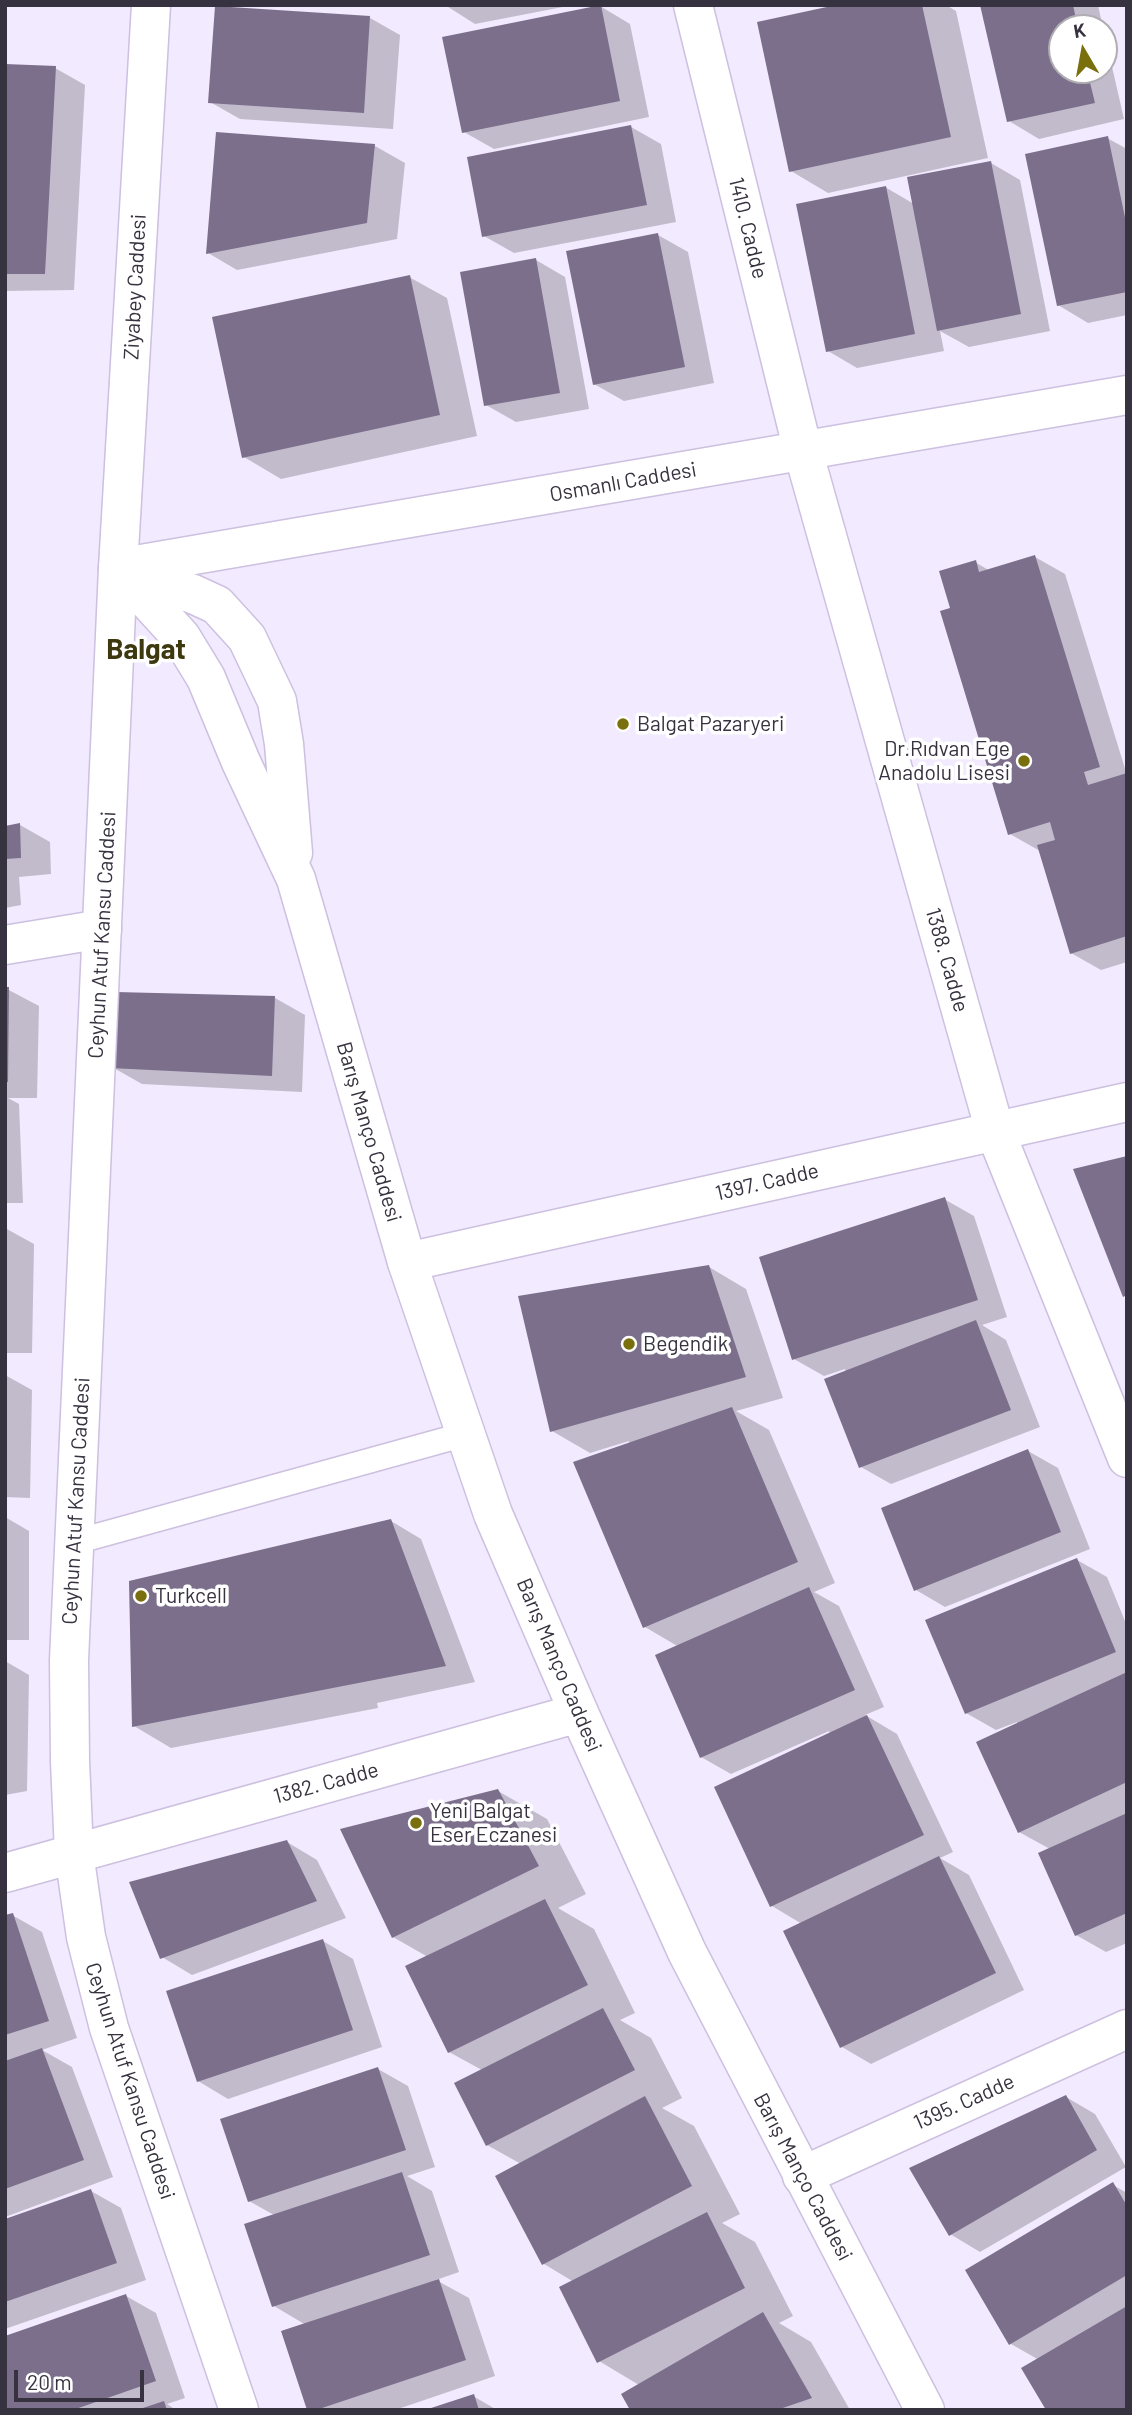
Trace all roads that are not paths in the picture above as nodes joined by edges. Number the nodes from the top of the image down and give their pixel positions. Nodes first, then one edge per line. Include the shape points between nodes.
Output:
1 (151, 5) edge
2 (692, 5) edge
3 (1127, 395) edge
4 (803, 451) junction
5 (118, 569) junction
6 (296, 878) junction
7 (102, 929) junction
8 (5, 945) edge
9 (1127, 1102) edge
10 (995, 1131) junction
11 (407, 1262) junction
12 (466, 1434) junction
13 (1127, 1458) edge
14 (75, 1542) junction
15 (579, 1713) junction
16 (74, 1853) junction
17 (5, 1873) edge
18 (1127, 2029) edge
19 (802, 2176) junction
20 (239, 2410) edge
21 (925, 2410) edge

1 - 5 street, Ziyabey Caddesi
2 - 4 street, 1410. Cadde
3 - 4 street, Osmanlı Caddesi
4 - 5 street, Osmanlı Caddesi
4 - 10 street, 1388. Cadde
5 - 6 street, Barış Manço Caddesi via 181,637 205,678
5 - 6 street, Barış Manço Caddesi via 217,605 247,638 277,701
5 - 7 street, Ceyhun Atuf Kansu Caddesi
6 - 11 street, Barış Manço Caddesi
7 - 8 street
7 - 14 street, Ceyhun Atuf Kansu Caddesi
9 - 10 street, 1397. Cadde
10 - 11 street, 1397. Cadde
10 - 13 street, 1388. Cadde
11 - 12 street, Barış Manço Caddesi
12 - 14 lane
12 - 15 street, Barış Manço Caddesi via 493,1514
14 - 16 street, Ceyhun Atuf Kansu Caddesi via 69,1660
15 - 16 street, 1382. Cadde
15 - 19 street, Barış Manço Caddesi via 687,1952
16 - 17 street, 1382. Cadde
16 - 20 street, Ceyhun Atuf Kansu Caddesi via 86,1937 109,2028
18 - 19 street, 1395. Cadde
19 - 21 street, Barış Manço Caddesi

